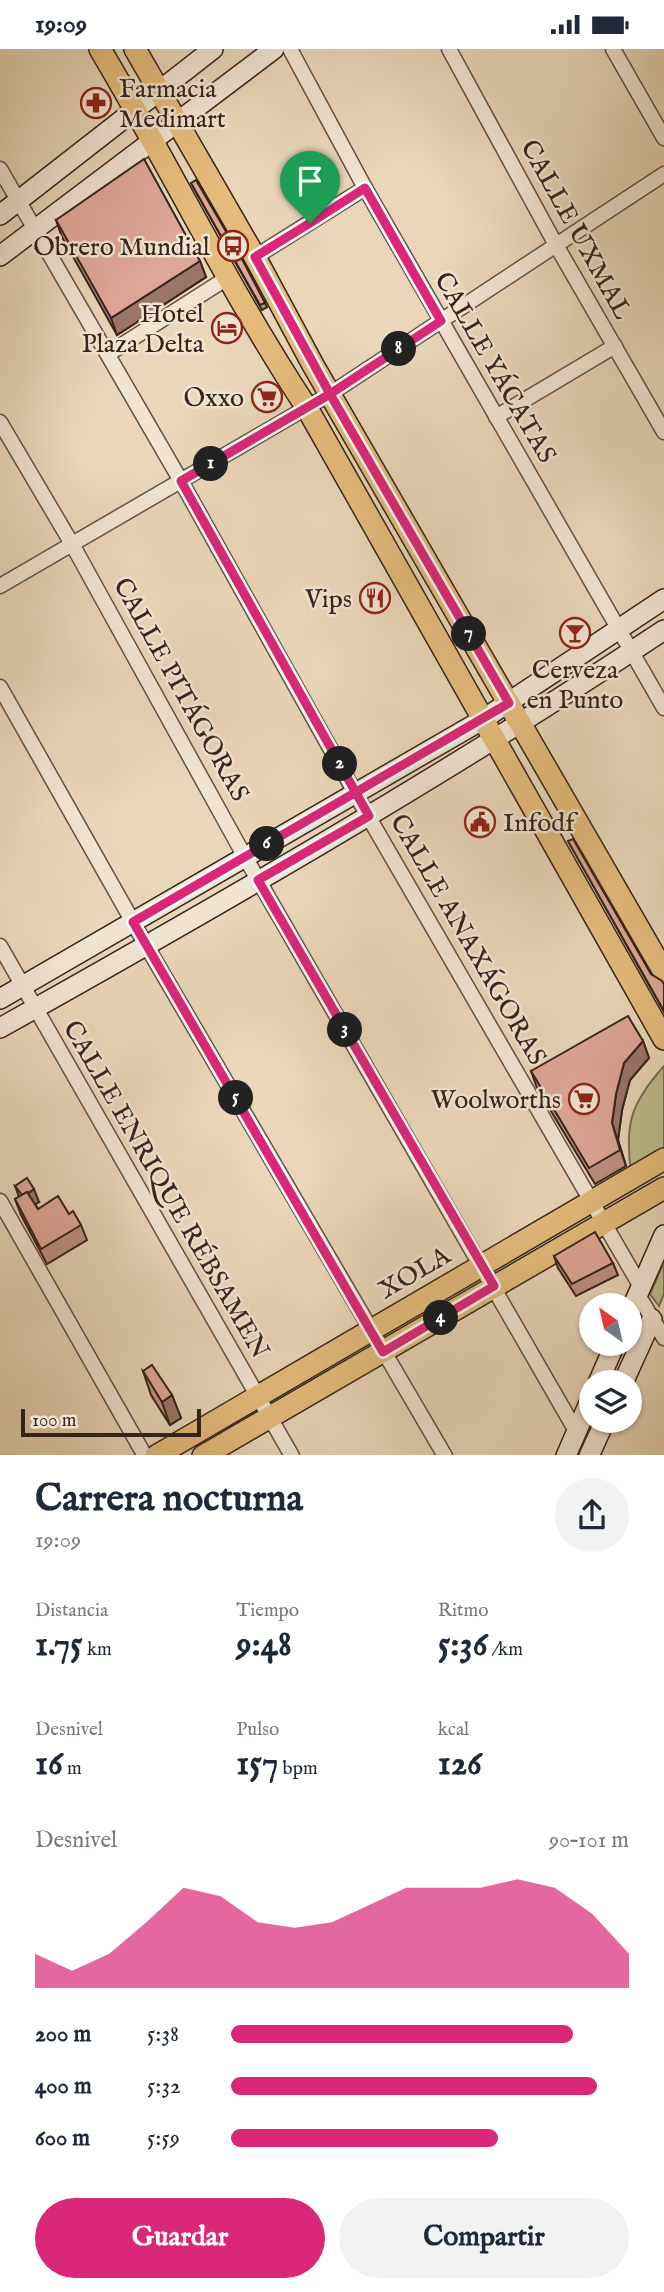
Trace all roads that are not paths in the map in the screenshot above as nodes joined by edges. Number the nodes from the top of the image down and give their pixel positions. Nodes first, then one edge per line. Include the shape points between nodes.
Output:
1 (100, 49) edge
2 (135, 49) edge
3 (213, 49) edge
4 (274, 49) edge
5 (290, 49) edge
6 (449, 49) edge
7 (613, 49) edge
8 (159, 91) junction
9 (136, 110) junction
10 (177, 122) junction
11 (664, 138) edge
12 (153, 140) junction
13 (0, 169) edge
14 (664, 174) edge
15 (365, 188) junction
16 (19, 201) junction
17 (0, 215) edge
18 (36, 229) junction
19 (556, 245) junction
20 (0, 256) edge
21 (255, 257) junction
22 (227, 278) junction
23 (441, 321) junction
24 (615, 346) junction
25 (108, 354) junction
26 (330, 394) junction
27 (307, 408) junction
28 (496, 417) junction
29 (0, 422) edge
30 (664, 432) edge
31 (181, 481) junction
32 (72, 544) junction
33 (0, 586) edge
34 (664, 599) edge
35 (618, 629) junction
36 (664, 630) edge
37 (631, 652) junction
38 (0, 687) edge
39 (509, 703) junction
40 (664, 708) edge
41 (482, 720) junction
42 (520, 723) junction
43 (493, 740) junction
44 (356, 793) junction
45 (369, 816) junction
46 (245, 857) junction
47 (258, 880) junction
48 (133, 922) junction
49 (146, 945) junction
50 (0, 946) edge
51 (664, 972) edge
52 (23, 987) junction
53 (0, 999) edge
54 (35, 1009) junction
55 (0, 1028) edge
56 (664, 1039) edge
57 (664, 1159) edge
58 (664, 1188) edge
59 (0, 1201) edge
60 (592, 1201) junction
61 (604, 1222) junction
62 (664, 1235) edge
63 (482, 1265) junction
64 (494, 1286) junction
65 (634, 1293) edge
66 (638, 1293) edge
67 (642, 1306) edge
68 (652, 1319) junction
69 (372, 1330) junction
70 (664, 1338) edge
71 (383, 1352) junction
72 (629, 1370) edge
73 (258, 1396) junction
74 (270, 1417) junction
75 (579, 1424) edge
76 (576, 1431) junction
77 (599, 1433) edge
78 (145, 1455) edge
79 (156, 1455) edge
80 (203, 1455) edge
81 (292, 1455) edge
82 (444, 1455) edge
83 (566, 1455) edge
84 (589, 1455) edge

1 - 9 main road
2 - 8 main road
3 - 8 street
4 - 10 street
5 - 15 street, CALLE YÁCATAS
6 - 19 street, CALLE UXMAL
7 - 11 street
8 - 9 street
8 - 10 main road
9 - 12 main road
9 - 16 street
10 - 12 street
10 - 21 main road
12 - 18 street
12 - 22 main road
13 - 16 street, CALLE ANAXÁGORAS
14 - 19 street
15 - 21 street
15 - 23 street, CALLE YÁCATAS
16 - 17 street
16 - 18 street, CALLE ANAXÁGORAS
18 - 20 street
18 - 25 street, CALLE ANAXÁGORAS
19 - 23 street
19 - 24 street, CALLE UXMAL
21 - 26 main road
22 - 25 street
22 - 27 main road
23 - 26 street
23 - 28 street, CALLE YÁCATAS
24 - 28 street
24 - 30 street, CALLE UXMAL
25 - 31 street, CALLE ANAXÁGORAS
26 - 27 street
26 - 39 main road
27 - 31 street
27 - 41 main road
28 - 35 street, CALLE YÁCATAS
29 - 32 street, CALLE PITÁGORAS
31 - 32 street
31 - 44 street, CALLE ANAXÁGORAS
32 - 33 street
32 - 46 street, CALLE PITÁGORAS
34 - 35 street
35 - 37 street, CALLE YÁCATAS
35 - 39 street
36 - 37 street
37 - 40 street, CALLE YÁCATAS
37 - 42 street
38 - 48 street
39 - 41 street
39 - 42 main road
41 - 43 main road
41 - 44 street
42 - 43 street
42 - 51 main road
43 - 45 street
43 - 56 main road
44 - 45 street, CALLE ANAXÁGORAS
44 - 46 street
45 - 47 street
45 - 60 street, CALLE ANAXÁGORAS
46 - 47 street, CALLE PITÁGORAS
46 - 48 street
47 - 49 street
47 - 63 street, CALLE PITÁGORAS
48 - 49 street
48 - 52 street
49 - 54 street
49 - 69 street
50 - 52 street, CALLE ENRIQUE RÉBSAMEN
52 - 53 street
52 - 54 street, CALLE ENRIQUE RÉBSAMEN
54 - 55 street
54 - 73 street, CALLE ENRIQUE RÉBSAMEN
57 - 60 main road, XOLA
58 - 61 main road, XOLA
59 - 78 street
60 - 61 street, CALLE ANAXÁGORAS
60 - 63 main road, XOLA
61 - 64 main road, XOLA
61 - 65 street, CALLE ANAXÁGORAS
62 - 66 street
63 - 64 street, CALLE PITÁGORAS
63 - 69 main road, XOLA
64 - 71 main road, XOLA
64 - 76 street, CALLE PITÁGORAS
67 - 68 street, CALLE ANAXÁGORAS
68 - 70 street, CALLE ANAXÁGORAS
68 - 72 street
69 - 71 street
69 - 73 main road, XOLA
71 - 74 main road, XOLA
71 - 82 street
73 - 74 street, CALLE ENRIQUE RÉBSAMEN
73 - 79 main road, XOLA
74 - 80 main road, XOLA
74 - 81 street, CALLE ENRIQUE RÉBSAMEN
75 - 76 street
76 - 83 street
76 - 84 street, CALLE PITÁGORAS
77 - 84 street

